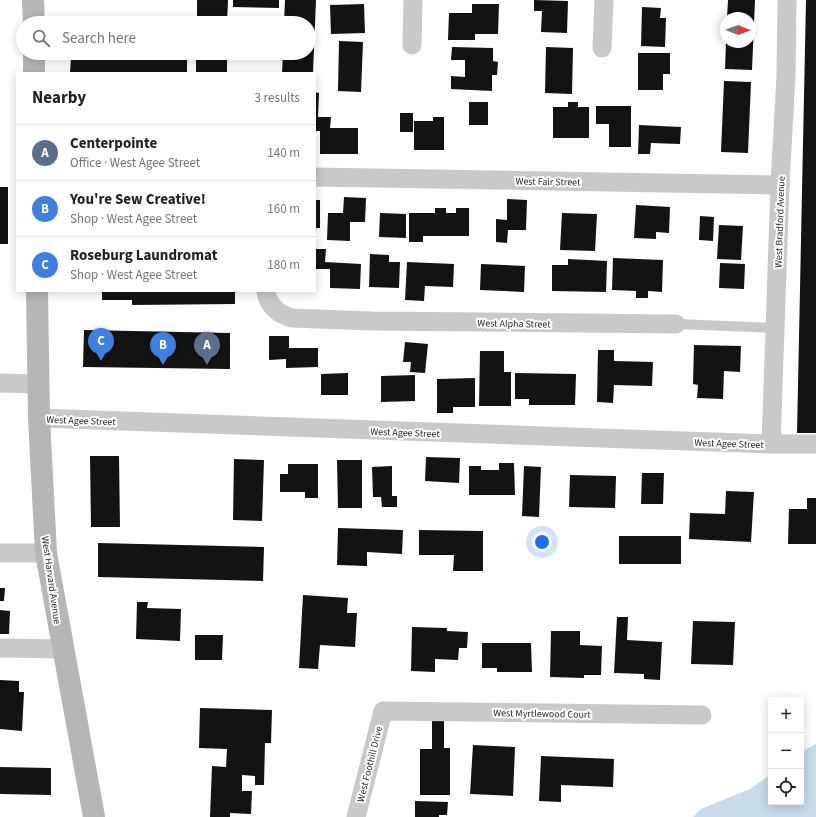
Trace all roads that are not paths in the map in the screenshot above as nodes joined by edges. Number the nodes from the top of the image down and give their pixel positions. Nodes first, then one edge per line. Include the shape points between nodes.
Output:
1 (33, 0) edge
2 (413, 0) edge
3 (604, 0) edge
4 (787, 0) edge
5 (34, 16) edge
6 (412, 44) dead end
7 (602, 48) dead end
8 (34, 60) edge
9 (34, 72) edge
10 (316, 177) edge
11 (780, 185) junction
12 (37, 292) edge
13 (266, 292) edge
14 (676, 324) joint
15 (776, 328) junction
16 (0, 383) edge
17 (38, 384) junction
18 (39, 418) junction
19 (771, 444) junction
20 (816, 444) edge
21 (0, 553) edge
22 (46, 553) junction
23 (0, 648) edge
24 (62, 649) junction
25 (382, 711) joint
26 (702, 715) dead end
27 (94, 817) edge
28 (356, 817) edge

1 - 5 main road
2 - 6 street
3 - 7 street
4 - 11 street, West Bradford Avenue
8 - 9 main road
10 - 11 street, West Fair Street
11 - 15 street, West Bradford Avenue
12 - 17 main road, West Harvard Avenue
13 - 14 street, West Alpha Street via 272,306 282,315 292,318
14 - 15 lane, West Alpha Street
15 - 19 street, West Bradford Avenue
16 - 17 street
17 - 18 main road, West Harvard Avenue
18 - 19 street, West Agee Street
18 - 22 main road, West Harvard Avenue
19 - 20 street, West Agee Street
21 - 22 street
22 - 24 main road, West Harvard Avenue
23 - 24 street
24 - 27 main road, West Harvard Avenue
25 - 26 street, West Myrtlewood Court
25 - 28 street, West Foothill Drive

